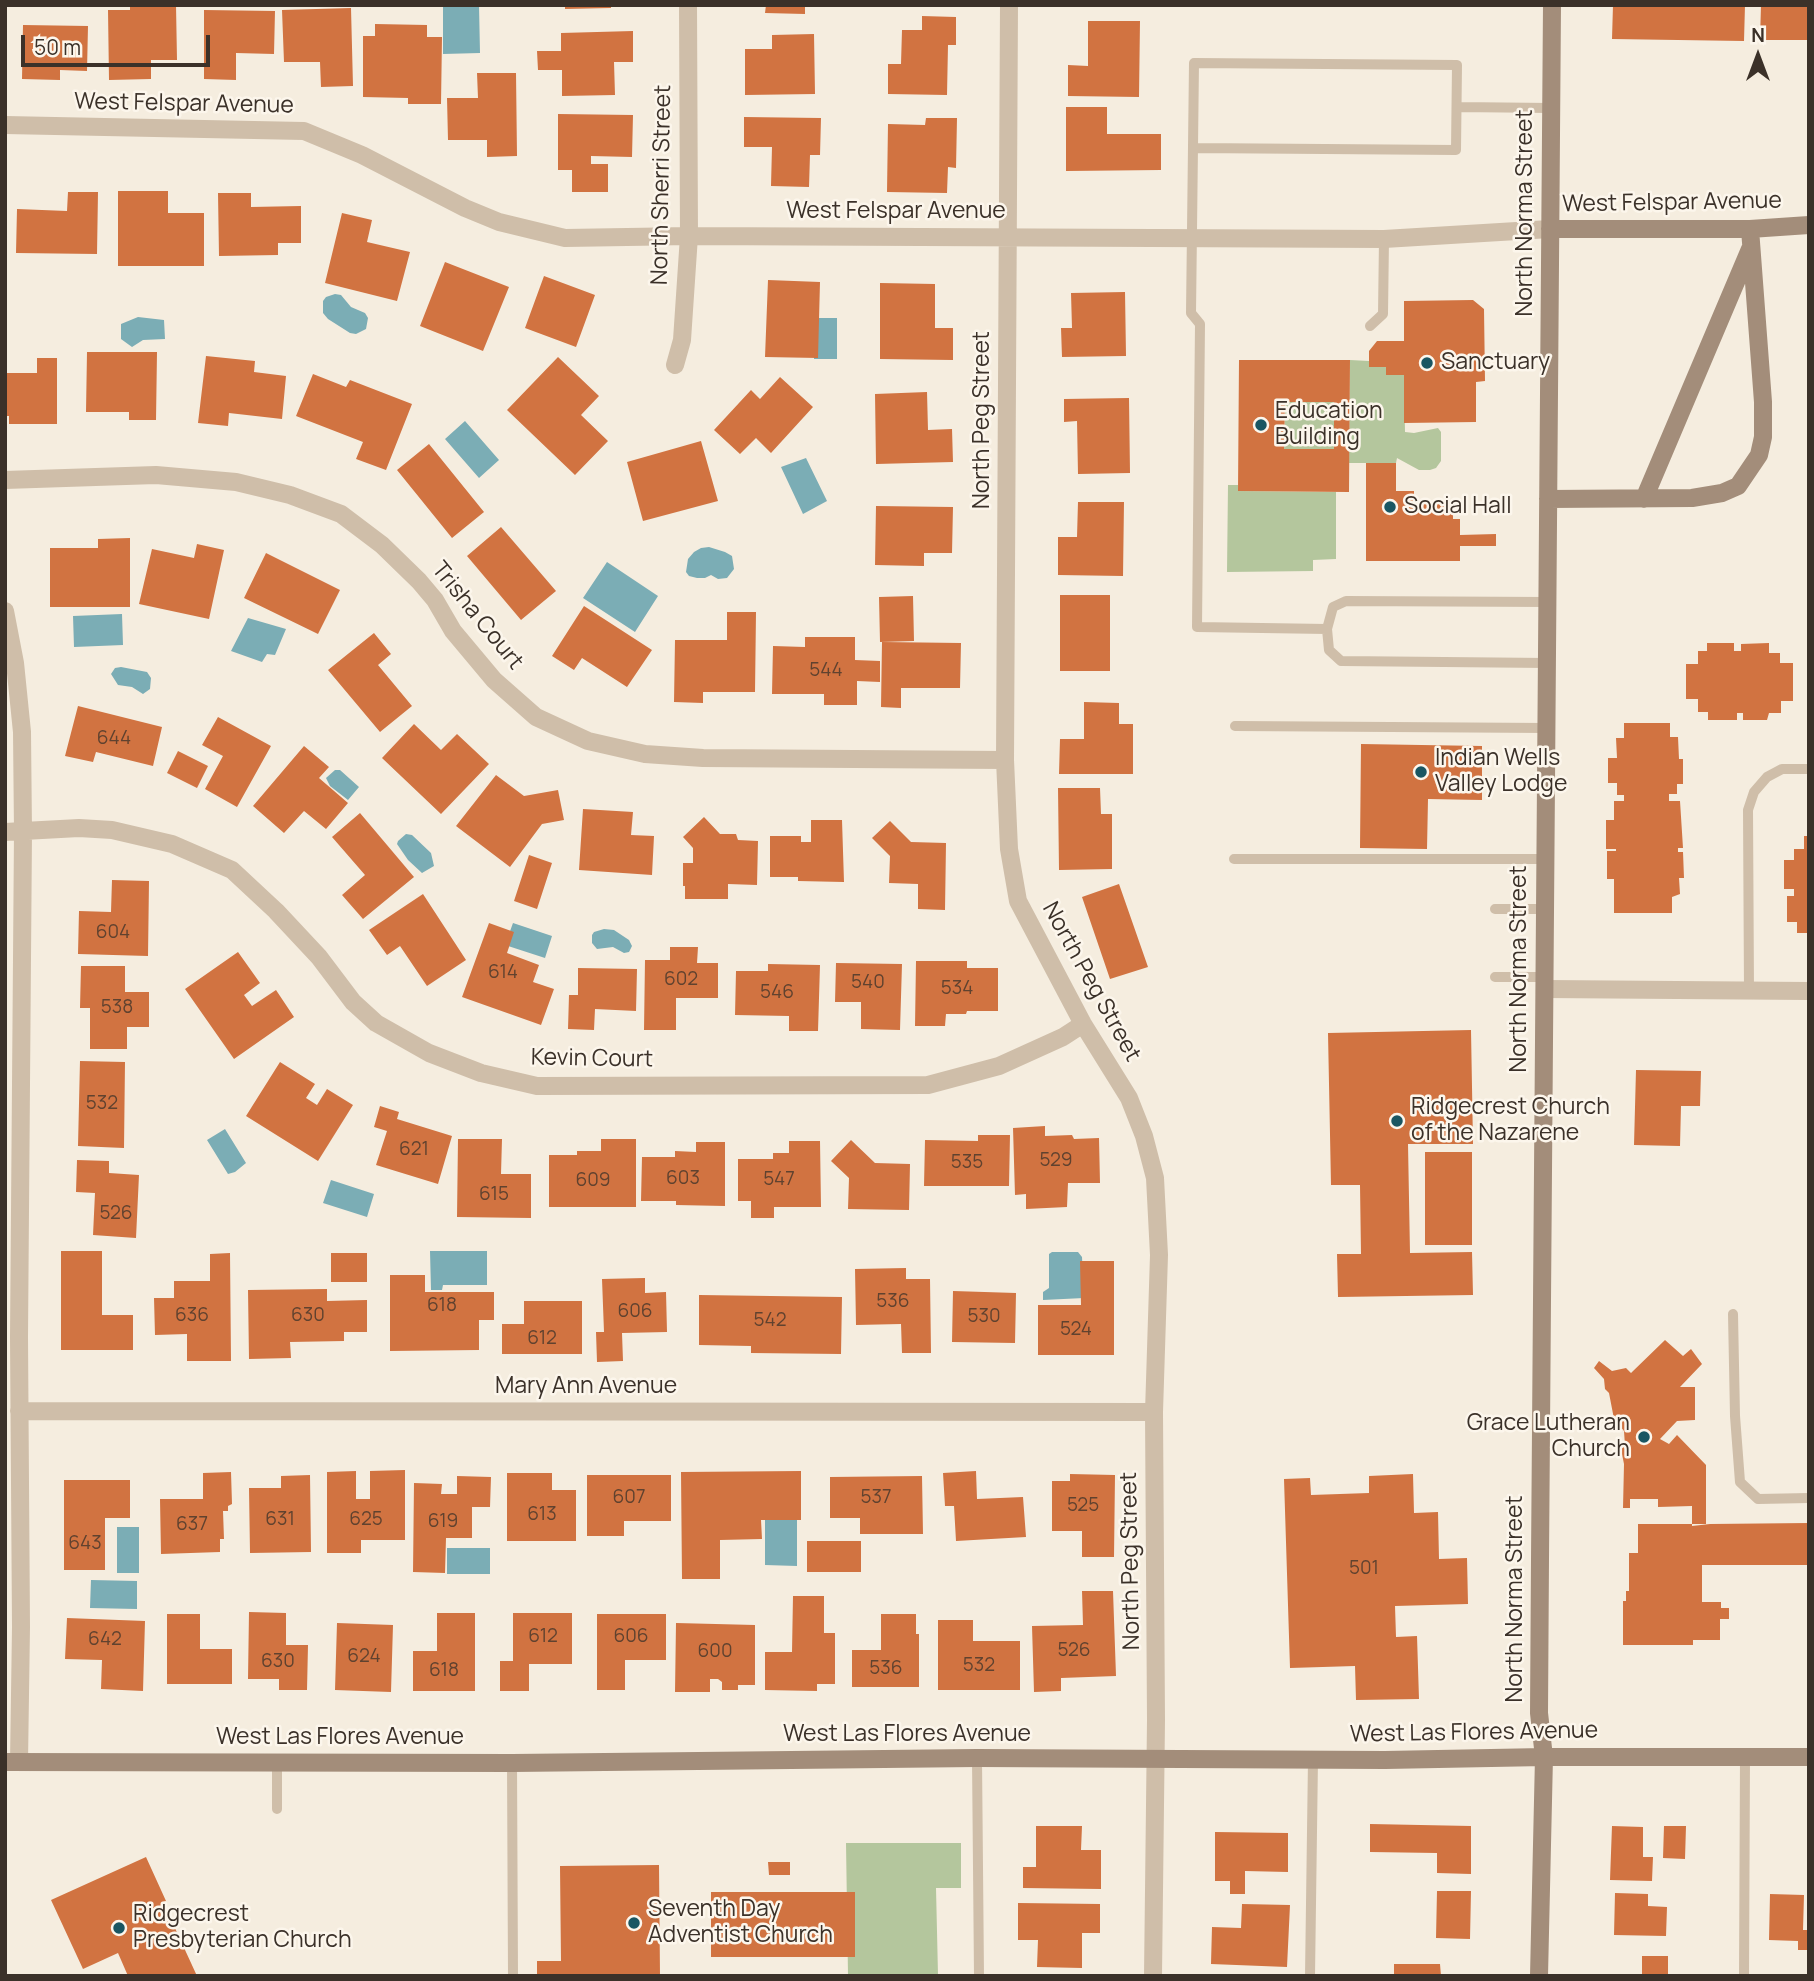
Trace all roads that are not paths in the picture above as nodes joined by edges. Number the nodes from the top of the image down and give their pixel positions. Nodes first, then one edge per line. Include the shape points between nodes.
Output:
1 (688, 5) edge
2 (1009, 5) edge
3 (1552, 5) edge
4 (1457, 107) junction
5 (1551, 108) junction
6 (5, 125) edge
7 (1193, 148) junction
8 (1809, 225) edge
9 (1550, 229) junction
10 (689, 236) junction
11 (1751, 236) junction
12 (1009, 237) junction
13 (1192, 238) junction
14 (1384, 239) junction
15 (1370, 326) dead end
16 (675, 365) dead end
17 (5, 480) edge
18 (1548, 499) junction
19 (1644, 499) junction
20 (1547, 602) junction
21 (5, 611) edge
22 (1327, 629) junction
23 (1547, 663) junction
24 (1234, 726) dead end
25 (1546, 729) junction
26 (1005, 760) junction
27 (1809, 769) edge
28 (14, 832) edge
29 (1234, 859) dead end
30 (1545, 859) junction
31 (1495, 909) dead end
32 (1545, 909) junction
33 (1495, 976) dead end
34 (1545, 983) junction
35 (1749, 991) junction
36 (1809, 991) edge
37 (1083, 1024) junction
38 (1733, 1314) dead end
39 (19, 1411) junction
40 (1154, 1412) junction
41 (1809, 1498) edge
42 (1544, 1757) junction
43 (1745, 1757) junction
44 (1809, 1757) edge
45 (977, 1758) junction
46 (1156, 1759) junction
47 (1313, 1759) junction
48 (12, 1762) edge
49 (277, 1763) junction
50 (512, 1763) junction
51 (277, 1809) dead end
52 (513, 1976) edge
53 (979, 1976) edge
54 (1153, 1976) edge
55 (1310, 1976) edge
56 (1539, 1976) edge
57 (1744, 1976) edge

1 - 10 street, North Sherri Street
2 - 12 street, North Peg Street
3 - 5 main road, North Norma Street
4 - 5 lane
4 - 7 lane via 1456,150
4 - 7 lane via 1457,65 1194,63
5 - 9 main road, North Norma Street
6 - 10 street, West Felspar Avenue via 304,131 499,222 565,238
7 - 13 lane
8 - 11 main road, West Felspar Avenue
9 - 11 main road, West Felspar Avenue
9 - 14 street, West Felspar Avenue
9 - 18 main road, North Norma Street
10 - 12 street, West Felspar Avenue
10 - 16 street, North Sherri Street via 682,340
11 - 19 main road
11 - 19 main road via 1763,402 1759,455 1738,486 1722,494
12 - 13 street, West Felspar Avenue
12 - 26 street, North Peg Street
13 - 14 street, West Felspar Avenue
13 - 22 lane via 1191,313 1200,324 1196,627
14 - 15 lane via 1382,314
17 - 26 street, Trisha Court via 156,475 236,482 341,514 419,581 494,680 536,717 588,741 645,754 703,758
18 - 19 main road
18 - 20 main road, North Norma Street
20 - 22 lane via 1346,601 1333,607
20 - 23 main road, North Norma Street
21 - 28 street via 22,732
22 - 23 lane via 1329,650 1341,661
23 - 25 main road, North Norma Street
24 - 25 lane
25 - 30 main road, North Norma Street
26 - 37 street, North Peg Street via 1009,849 1018,901
27 - 35 lane via 1782,769 1767,777 1754,792 1748,810
28 - 37 street, Kevin Court via 112,831 172,844 232,870 285,920 376,1023 429,1053 481,1073 537,1086 928,1085 999,1066
28 - 39 street
29 - 30 lane
30 - 32 main road, North Norma Street
31 - 32 lane
32 - 34 main road, North Norma Street
33 - 34 lane
34 - 35 street
34 - 42 main road, North Norma Street via 1539,1699
35 - 36 street
37 - 40 street, North Peg Street via 1129,1098 1155,1178 1159,1255
38 - 41 lane via 1740,1482 1758,1499
39 - 40 street, Mary Ann Avenue
39 - 48 street via 21,1628
40 - 46 street, North Peg Street
42 - 43 main road, West Las Flores Avenue
42 - 47 main road, West Las Flores Avenue
42 - 56 main road, North Norma Street
43 - 44 main road, West Las Flores Avenue
43 - 57 lane
45 - 46 main road, West Las Flores Avenue
45 - 50 main road, West Las Flores Avenue
45 - 53 lane
46 - 47 main road, West Las Flores Avenue
46 - 54 street, North Peg Street
47 - 55 lane
48 - 49 main road, West Las Flores Avenue
49 - 50 main road, West Las Flores Avenue
49 - 51 lane
50 - 52 lane

